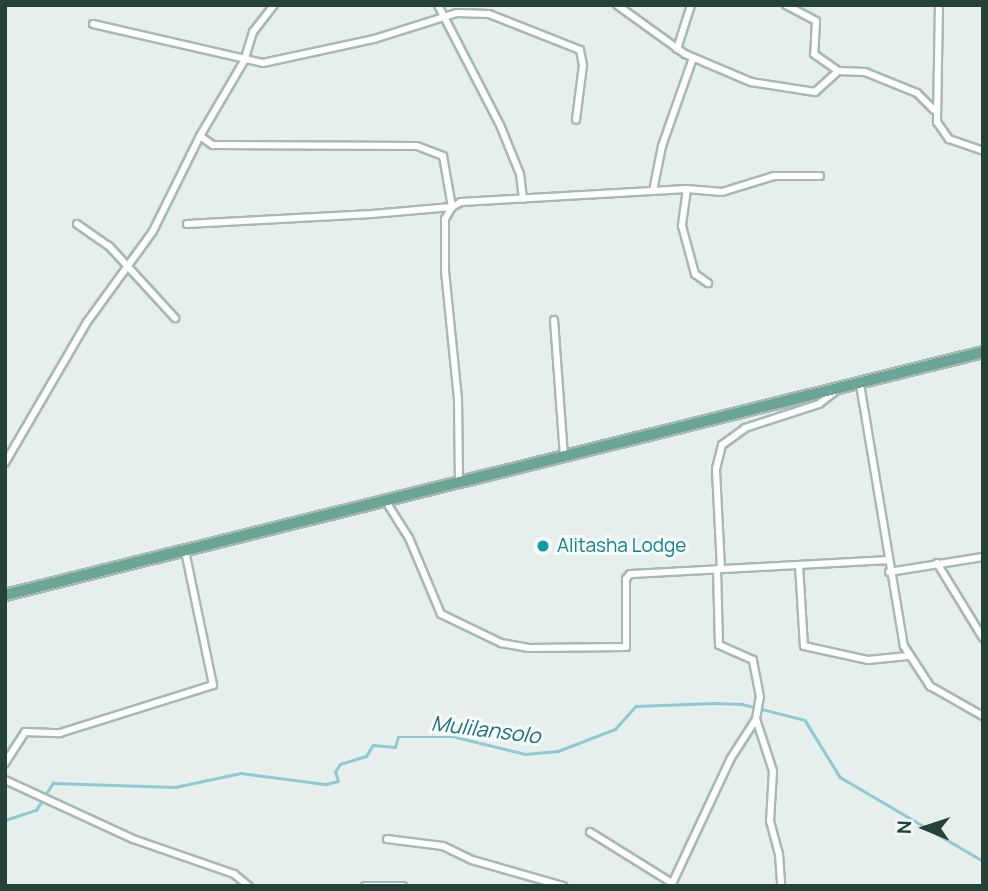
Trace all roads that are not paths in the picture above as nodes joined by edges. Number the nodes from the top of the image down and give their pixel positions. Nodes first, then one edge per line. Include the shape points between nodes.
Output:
1 (274, 5) edge
2 (438, 5) edge
3 (617, 5) edge
4 (691, 5) edge
5 (786, 5) edge
6 (939, 5) edge
7 (474, 9) edge
8 (446, 20) junction
9 (93, 24) dead end
10 (677, 49) junction
11 (693, 58) junction
12 (244, 61) junction
13 (838, 72) junction
14 (934, 110) junction
15 (576, 120) dead end
16 (200, 136) junction
17 (983, 151) edge
18 (820, 176) dead end
19 (687, 189) junction
20 (653, 191) junction
21 (523, 199) junction
22 (452, 206) junction
23 (77, 224) dead end
24 (187, 224) dead end
25 (126, 266) junction
26 (708, 283) dead end
27 (175, 318) dead end
28 (554, 320) dead end
29 (983, 352) edge
30 (860, 384) junction
31 (837, 390) junction
32 (564, 456) junction
33 (5, 463) edge
34 (459, 482) junction
35 (385, 500) junction
36 (185, 551) junction
37 (983, 557) edge
38 (887, 560) junction
39 (937, 563) junction
40 (799, 565) junction
41 (719, 569) junction
42 (889, 572) junction
43 (5, 595) edge
44 (983, 638) edge
45 (908, 656) junction
46 (757, 714) junction
47 (983, 716) edge
48 (5, 763) edge
49 (5, 780) edge
50 (590, 832) dead end
51 (387, 839) dead end
52 (672, 884) edge
53 (249, 886) edge
54 (365, 886) edge
55 (403, 886) edge
56 (563, 886) edge
57 (781, 886) edge

1 - 12 street via 253,32
2 - 8 street
3 - 10 street
4 - 10 street
5 - 13 street via 816,20 814,54
6 - 14 street
7 - 8 street
7 - 15 street via 580,50 583,65
8 - 12 street via 275,62
8 - 21 street via 500,125 520,174
9 - 12 street via 190,44
10 - 11 street
11 - 13 street via 751,82 803,92 821,89
11 - 20 street via 662,146
12 - 16 street
13 - 14 street via 865,72 917,93
14 - 17 street via 948,139
16 - 22 street via 213,145 355,142 428,148 443,156
16 - 25 street via 153,231
18 - 19 street via 774,176 722,192
19 - 20 street
19 - 26 street via 682,226 695,274
20 - 21 street
21 - 22 street
22 - 24 street
22 - 34 street via 445,219 444,271 457,388
23 - 25 street via 109,246
25 - 27 street
25 - 33 street via 87,322
28 - 32 street
29 - 30 main road
30 - 31 main road
30 - 38 street
31 - 32 main road
31 - 41 street via 819,404 745,428 722,445 716,469
32 - 34 main road
34 - 35 main road
35 - 36 main road
35 - 41 street via 409,538 441,614 448,621 482,629 514,646 626,647 627,575
36 - 43 main road
36 - 48 street via 214,685 60,733 25,732
37 - 39 street
38 - 40 street
38 - 42 street
39 - 42 street
39 - 44 street
40 - 41 street
40 - 45 street via 804,646 868,660
41 - 46 street via 719,645 753,660 761,689
42 - 45 street
45 - 47 street via 930,686
46 - 52 street via 731,758
46 - 57 street via 773,771 770,821
49 - 53 street via 133,839 193,857
50 - 52 street
51 - 56 street via 443,846 472,860
54 - 55 street

